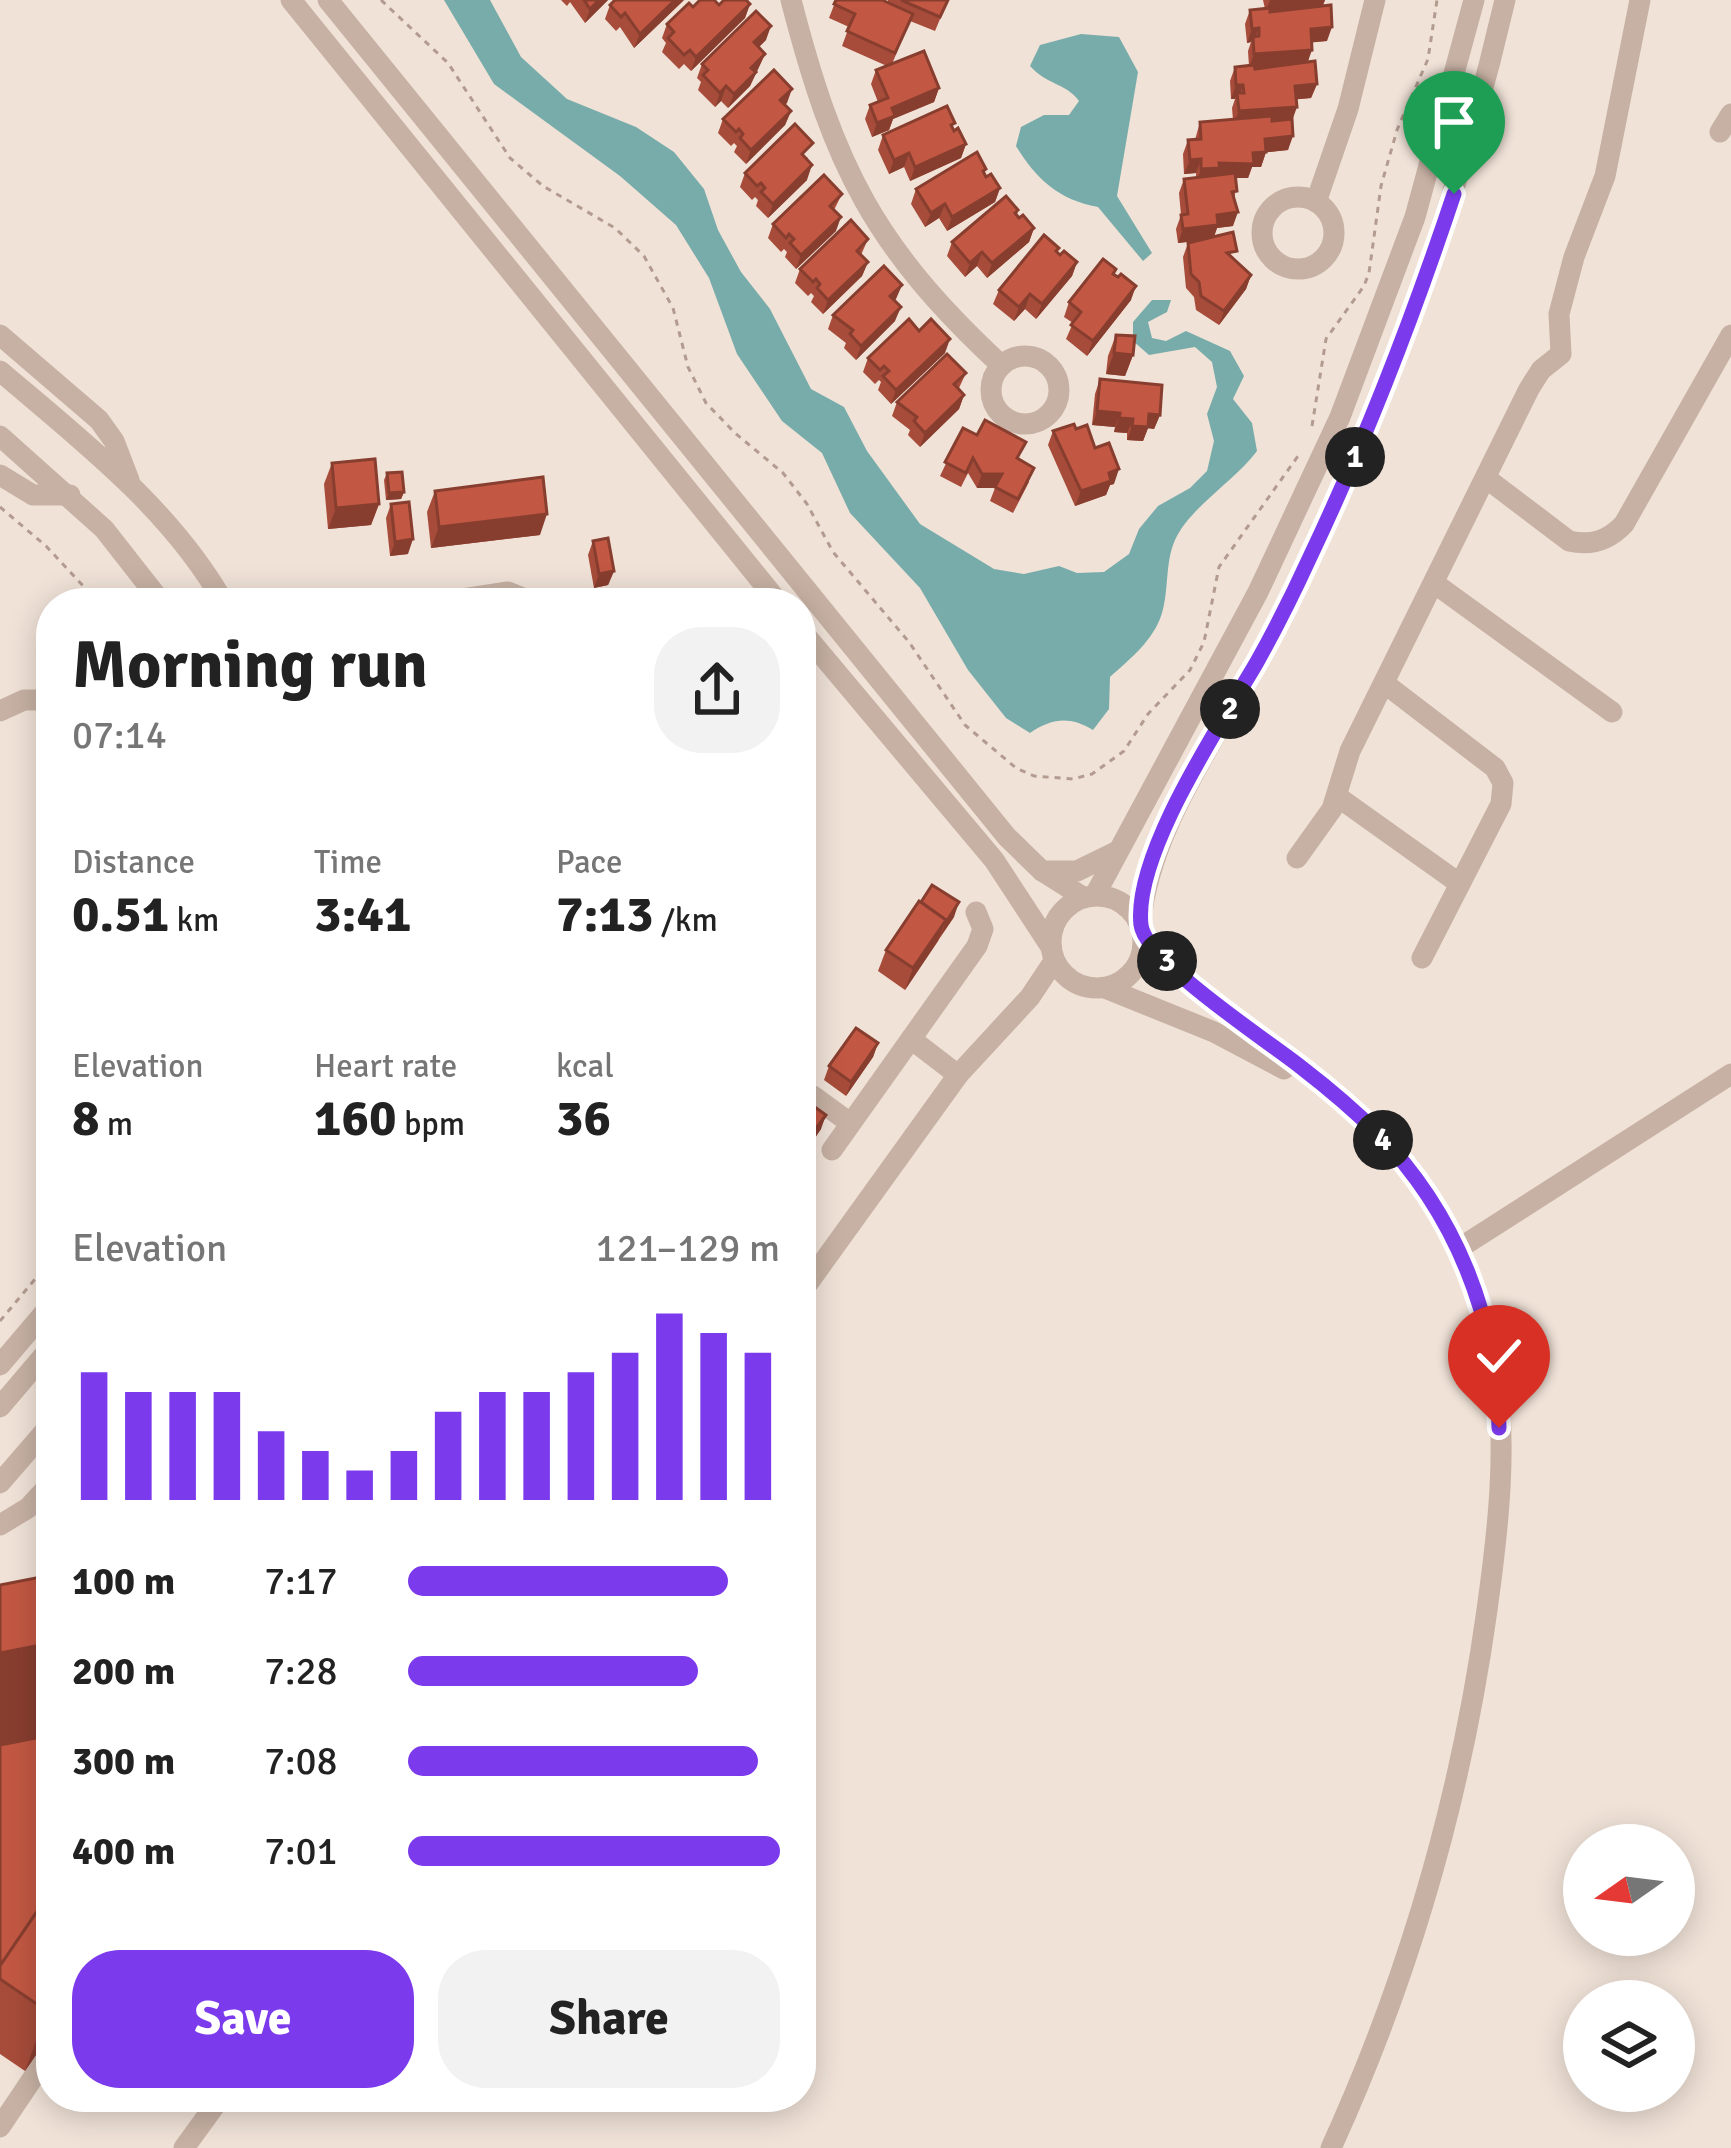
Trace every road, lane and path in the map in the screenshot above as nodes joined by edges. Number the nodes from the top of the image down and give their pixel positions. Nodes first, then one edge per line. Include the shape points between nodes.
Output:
1 (291, 0) edge
2 (328, 0) edge
3 (381, 0) edge
4 (791, 0) edge
5 (1375, 0) edge
6 (1436, 0) edge
7 (1474, 0) edge
8 (1505, 0) edge
9 (1640, 0) edge
10 (1316, 202) dead end
11 (0, 335) edge
12 (1731, 335) edge
13 (1001, 365) dead end
14 (0, 371) edge
15 (1310, 433) dead end
16 (0, 436) edge
17 (1302, 450) dead end
18 (0, 475) edge
19 (1486, 478) junction
20 (131, 486) junction
21 (70, 495) junction
22 (0, 507) edge
23 (1433, 583) junction
24 (85, 588) edge
25 (150, 588) edge
26 (214, 588) edge
27 (767, 588) edge
28 (805, 588) edge
29 (816, 602) edge
30 (816, 648) edge
31 (1384, 682) junction
32 (36, 700) edge
33 (0, 711) edge
34 (1612, 712) dead end
35 (1338, 797) junction
36 (1123, 847) junction
37 (1297, 858) dead end
38 (1042, 871) junction
39 (1460, 884) junction
40 (1089, 896) junction
41 (976, 912) dead end
42 (1142, 930) junction
43 (1053, 954) junction
44 (1422, 958) dead end
45 (1105, 988) junction
46 (910, 1039) junction
47 (1731, 1074) edge
48 (958, 1076) junction
49 (1323, 1088) junction
50 (816, 1098) edge
51 (850, 1124) junction
52 (832, 1150) dead end
53 (1458, 1249) junction
54 (816, 1272) edge
55 (36, 1278) edge
56 (0, 1321) edge
57 (36, 1323) edge
58 (0, 1365) edge
59 (36, 1365) edge
60 (0, 1407) edge
61 (36, 1441) edge
62 (0, 1483) edge
63 (36, 1501) edge
64 (0, 1526) edge
65 (36, 2073) edge
66 (209, 2112) edge
67 (0, 2127) edge
68 (184, 2148) edge
69 (1331, 2148) edge

1 - 27 street
2 - 28 street
3 - 17 path via 448,63 509,158 644,256 673,308 706,404 783,472 833,552 965,724 1016,768 1073,779 1124,751 1190,670 1219,567
4 - 13 street via 826,122 862,202 911,273
5 - 10 street
6 - 15 path via 1428,58 1381,186 1369,273 1327,339
7 - 36 street via 1414,217 1340,417
8 - 42 street via 1467,148 1407,327 1301,576 1170,816 1150,868
9 - 19 street via 1605,176 1559,314 1563,346 1535,378
11 - 20 street via 108,430
12 - 19 street via 1624,524 1605,540 1569,541
14 - 20 street
16 - 21 street
18 - 21 street via 33,495
19 - 23 street
20 - 26 street
21 - 25 street
22 - 24 path
23 - 31 street
23 - 34 street
29 - 38 street
30 - 43 street via 986,850
31 - 35 street
31 - 39 street via 1500,775 1501,804
32 - 33 street
35 - 37 street
35 - 39 street
36 - 38 street via 1094,866
36 - 40 street
38 - 40 street
39 - 44 street
40 - 42 street via 1122,902
40 - 43 street via 1058,916
41 - 46 street via 981,938
42 - 45 street via 1135,970
42 - 49 street via 1193,985
43 - 45 street via 1081,986
43 - 48 street via 1030,997
45 - 49 street
46 - 48 street
46 - 51 street
47 - 53 street
48 - 54 street
49 - 53 street via 1394,1151
50 - 51 street
51 - 52 street
53 - 69 street via 1484,1316 1499,1400 1492,1575 1439,1858
55 - 56 path
57 - 58 street
59 - 60 street
61 - 62 street
63 - 64 street
65 - 67 street
66 - 68 street

